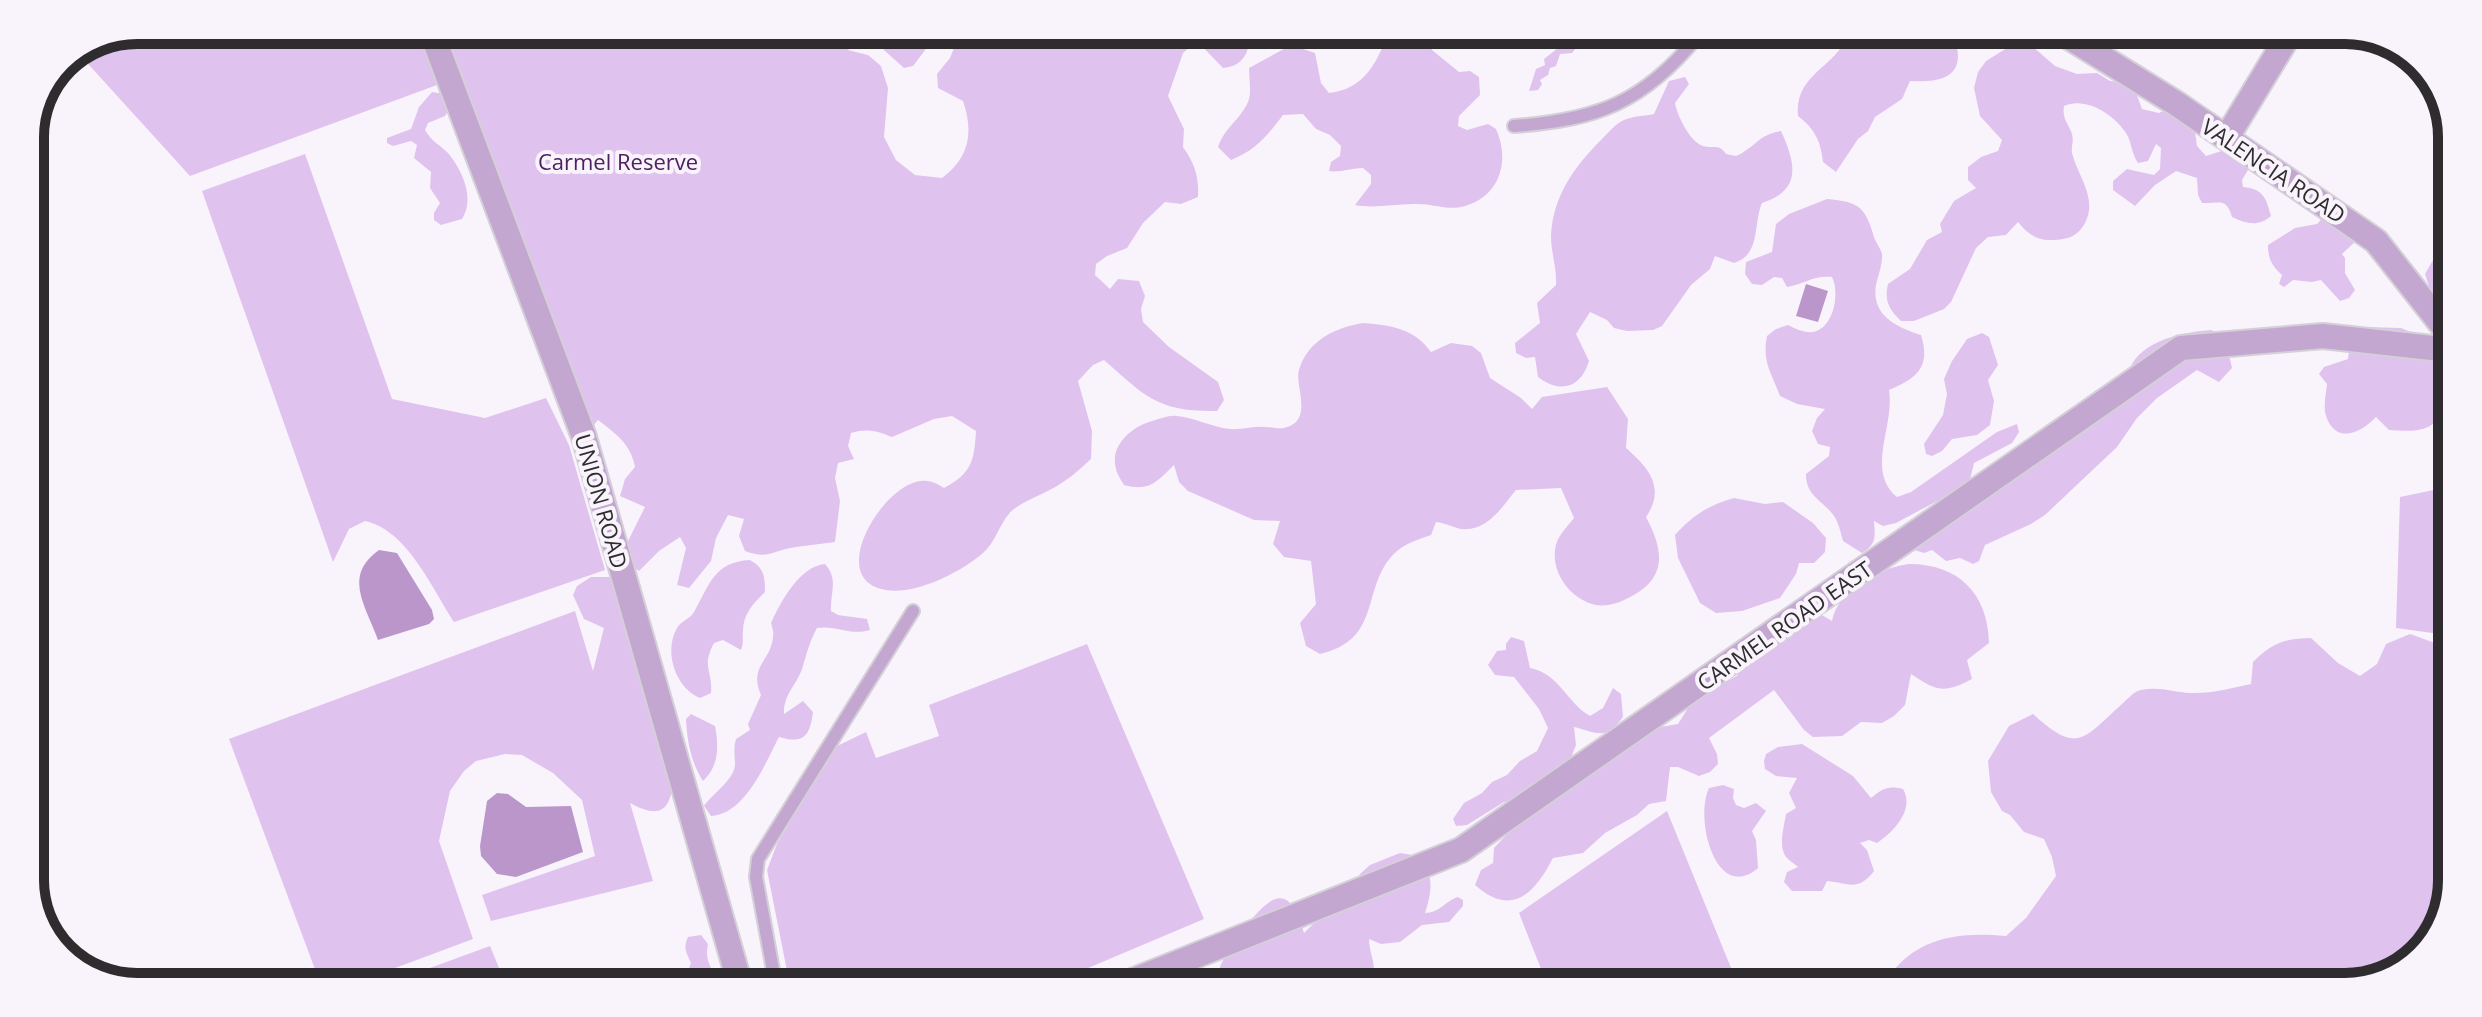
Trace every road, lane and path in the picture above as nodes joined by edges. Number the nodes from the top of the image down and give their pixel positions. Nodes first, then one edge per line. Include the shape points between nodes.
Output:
1 (436, 44) edge
2 (1690, 44) edge
3 (2080, 44) edge
4 (2283, 44) edge
5 (1514, 126) dead end
6 (2227, 137) junction
7 (2438, 320) edge
8 (2438, 349) edge
9 (913, 611) dead end
10 (737, 973) edge
11 (774, 973) edge
12 (1152, 973) edge

1 - 10 street, UNION ROAD via 584,437
2 - 5 lane via 1623,103 1593,115
3 - 6 street, VALENCIA ROAD
4 - 6 street
6 - 7 street, VALENCIA ROAD via 2376,241
8 - 12 street, CARMEL ROAD EAST via 2323,336 2181,348 1461,850
9 - 11 lane via 758,859 756,877

